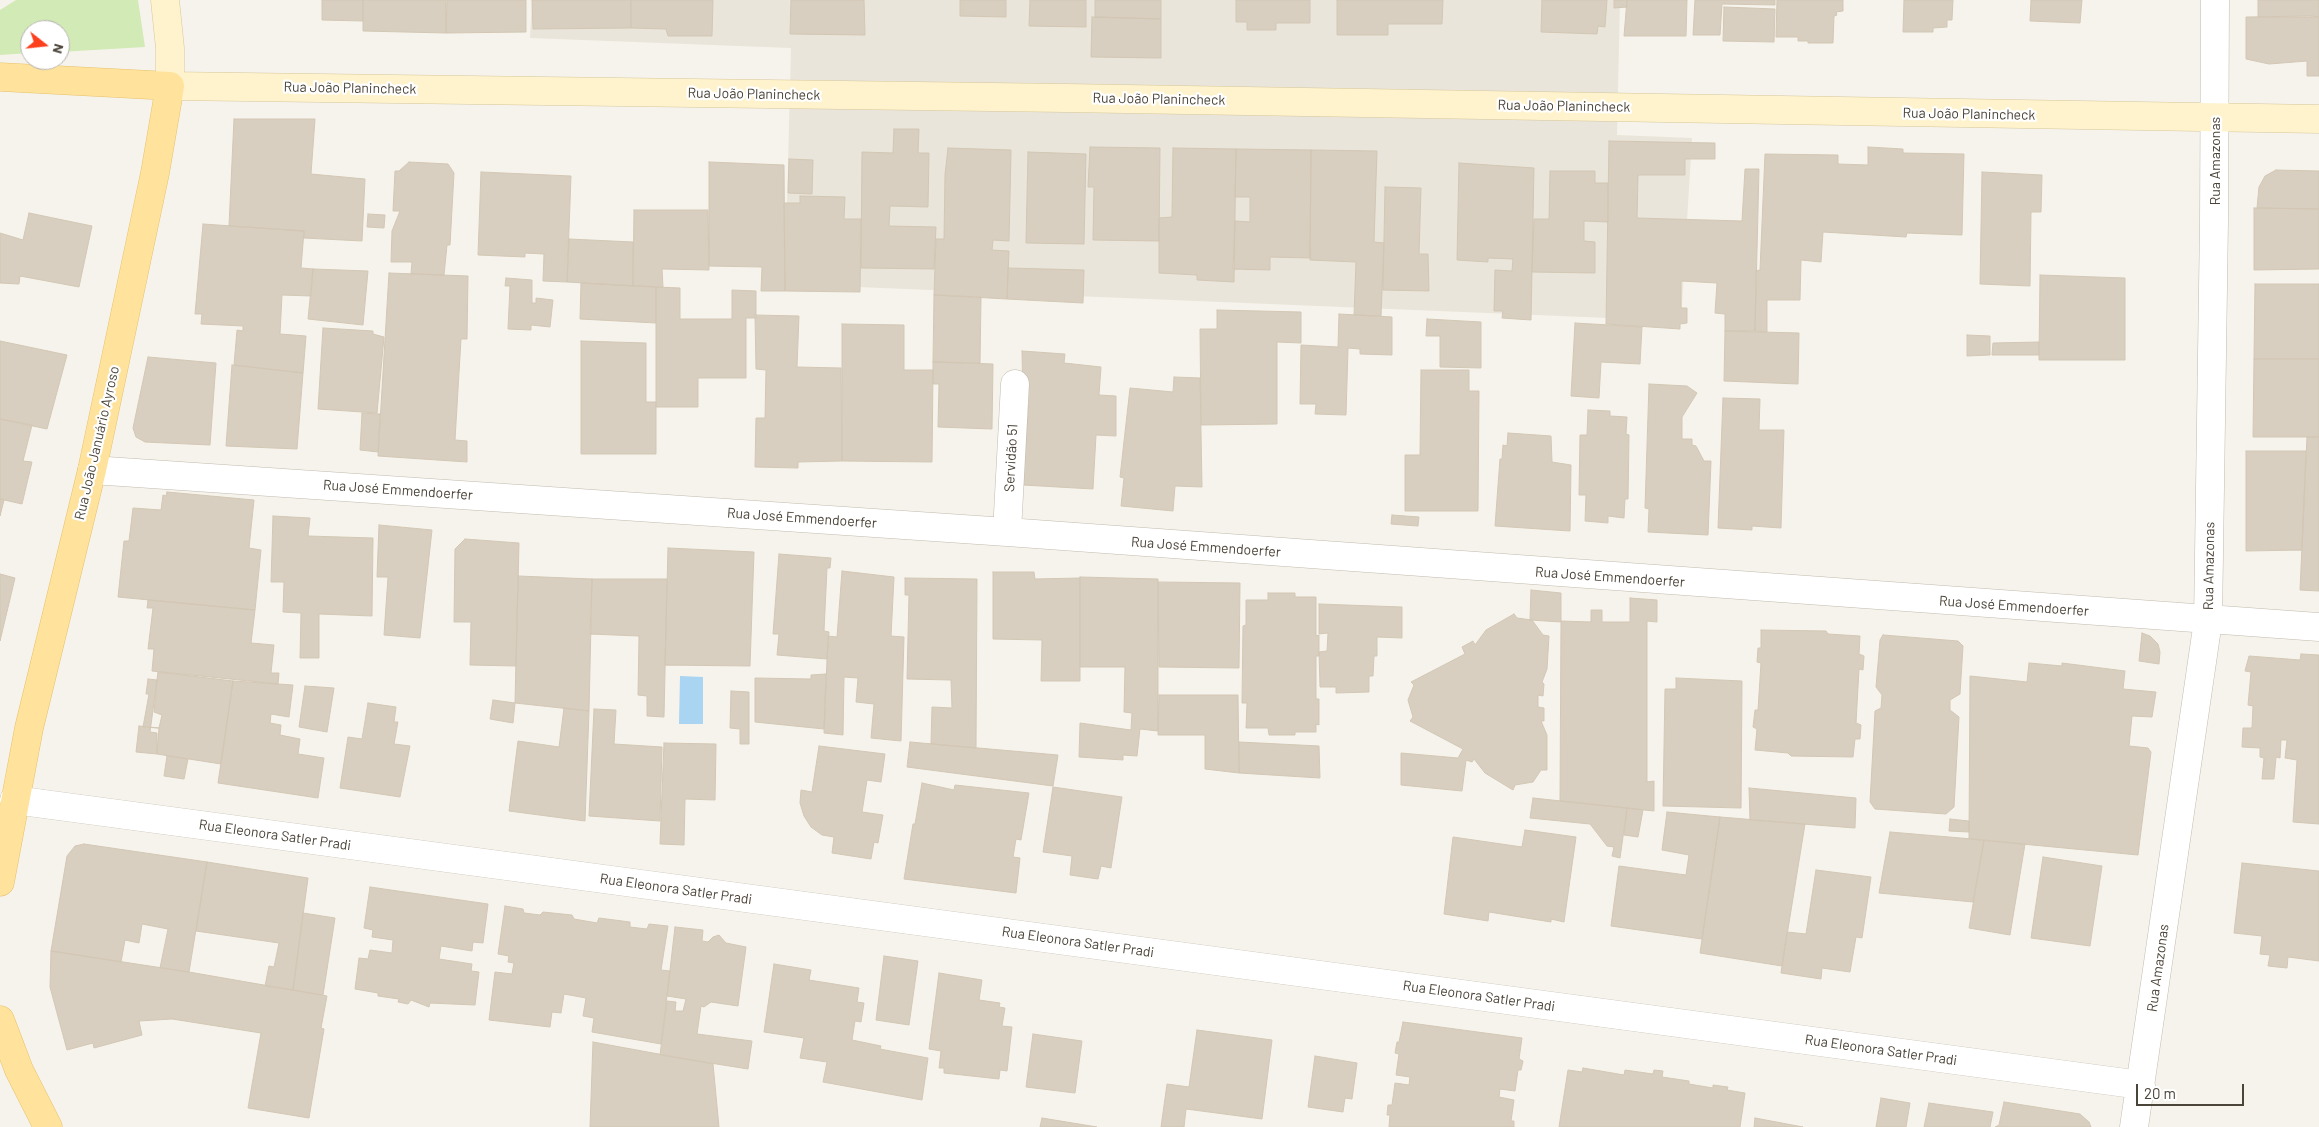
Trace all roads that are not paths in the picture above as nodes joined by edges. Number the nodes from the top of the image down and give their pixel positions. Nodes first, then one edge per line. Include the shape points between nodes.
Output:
1 (165, 0) edge
2 (2214, 0) edge
3 (0, 77) edge
4 (170, 86) junction
5 (2215, 119) junction
6 (2319, 120) edge
7 (1015, 384) dead end
8 (92, 470) junction
9 (1007, 532) junction
10 (2208, 621) junction
11 (2319, 627) edge
12 (14, 800) junction
13 (0, 882) edge
14 (0, 1020) edge
15 (2141, 1085) junction
16 (48, 1127) edge
17 (2134, 1127) edge

1 - 4 main road, Rua João Januário Ayroso
2 - 5 street, Rua Amazonas
3 - 4 main road, Rua João Planincheck
4 - 5 main road, Rua João Planincheck
4 - 8 main road, Rua João Januário Ayroso via 157,165
5 - 6 main road, Rua João Planincheck
5 - 10 street, Rua Amazonas
7 - 9 street, Servidão 51
8 - 9 street, Rua José Emmendoerfer
8 - 12 main road, Rua João Januário Ayroso
9 - 10 street, Rua José Emmendoerfer
10 - 11 street, Rua José Emmendoerfer
10 - 15 street, Rua Amazonas
12 - 13 main road, Rua João Januário Ayroso
12 - 15 street, Rua Eleonora Satler Pradi
14 - 16 main road via 19,1070
15 - 17 street, Rua Amazonas

